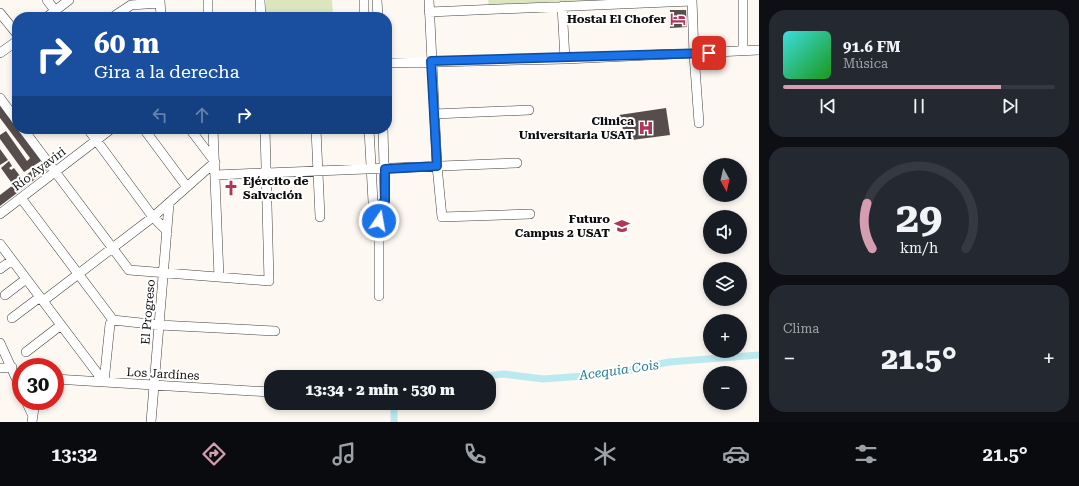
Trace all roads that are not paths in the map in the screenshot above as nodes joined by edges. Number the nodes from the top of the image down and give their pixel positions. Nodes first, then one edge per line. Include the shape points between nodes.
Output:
1 (47, 0) edge
2 (69, 0) edge
3 (208, 0) edge
4 (260, 0) edge
5 (364, 0) edge
6 (377, 0) edge
7 (429, 0) edge
8 (743, 0) edge
9 (692, 1) edge
10 (160, 2) edge
11 (642, 2) edge
12 (484, 5) edge
13 (562, 6) junction
14 (56, 12) edge
15 (59, 12) edge
16 (121, 12) edge
17 (161, 12) edge
18 (208, 12) edge
19 (261, 12) edge
20 (364, 12) edge
21 (378, 12) edge
22 (429, 12) junction
23 (0, 13) edge
24 (12, 28) edge
25 (12, 45) edge
26 (743, 50) junction
27 (759, 50) edge
28 (0, 53) edge
29 (694, 54) junction
30 (565, 58) junction
31 (431, 61) junction
32 (392, 63) edge
33 (0, 98) edge
34 (529, 110) dead end
35 (12, 114) edge
36 (434, 114) junction
37 (699, 123) dead end
38 (27, 134) edge
39 (92, 134) edge
40 (105, 134) edge
41 (148, 134) edge
42 (194, 134) edge
43 (213, 134) edge
44 (265, 134) edge
45 (316, 134) edge
46 (369, 134) edge
47 (383, 134) edge
48 (97, 140) junction
49 (215, 162) junction
50 (517, 163) dead end
51 (437, 166) junction
52 (371, 169) junction
53 (385, 169) junction
54 (317, 171) junction
55 (54, 173) junction
56 (266, 173) junction
57 (216, 175) junction
58 (187, 187) junction
59 (21, 198) junction
60 (169, 204) junction
61 (379, 206) junction
62 (0, 214) edge
63 (530, 214) dead end
64 (320, 216) dead end
65 (153, 217) junction
66 (167, 231) junction
67 (0, 244) edge
68 (112, 248) junction
69 (12, 260) junction
70 (0, 269) edge
71 (163, 273) junction
72 (78, 274) junction
73 (219, 277) junction
74 (26, 279) junction
75 (5, 295) dead end
76 (379, 296) dead end
77 (41, 299) junction
78 (12, 318) dead end
79 (113, 320) junction
80 (61, 325) junction
81 (159, 325) junction
82 (275, 331) dead end
83 (0, 343) edge
84 (26, 352) dead end
85 (12, 367) joint
86 (0, 368) edge
87 (64, 380) edge
88 (104, 382) junction
89 (154, 386) junction
90 (264, 392) edge
91 (151, 422) edge

1 - 14 street
2 - 15 street
3 - 18 street
4 - 19 street
5 - 20 street
6 - 21 street
7 - 22 street
8 - 26 street
9 - 11 street
9 - 29 street
10 - 16 street via 130,5
10 - 17 street
11 - 13 street
12 - 13 street
12 - 22 street
13 - 30 street
22 - 31 street
23 - 24 street
25 - 28 street
26 - 27 street
26 - 29 street
29 - 30 street
29 - 37 street
30 - 31 street
31 - 32 street
31 - 36 street
33 - 35 street
34 - 36 street
36 - 51 street
38 - 55 street
39 - 48 street
40 - 48 street, Río Ayaviri
41 - 58 street
42 - 49 street
43 - 49 street
44 - 56 street
45 - 54 street
46 - 52 street
47 - 53 street
48 - 55 street, Río Ayaviri
48 - 65 street
49 - 57 street
49 - 58 street
50 - 51 street
51 - 53 street
51 - 63 street via 442,216
52 - 53 street
52 - 54 street
52 - 61 street via 373,202
53 - 61 street via 385,201
54 - 56 street
54 - 64 street
55 - 59 street, Río Ayaviri
55 - 68 street
56 - 57 street
56 - 73 street via 270,281
57 - 73 street
58 - 60 street
59 - 62 street, Río Ayaviri
59 - 72 street
60 - 65 street
60 - 66 street, El Progreso
61 - 76 street
65 - 66 street
65 - 68 street
66 - 71 street, El Progreso
67 - 69 street
68 - 71 street via 129,270
68 - 72 street
69 - 70 street
69 - 74 street
71 - 73 street
71 - 81 street, El Progreso
72 - 77 street
72 - 79 street
74 - 75 street
74 - 77 street
77 - 78 street
77 - 80 street
79 - 81 street
79 - 88 street via 110,324
80 - 84 street
80 - 88 street
81 - 82 street
81 - 89 street, El Progreso
83 - 85 street
85 - 86 street
87 - 88 street, Los Jardínes
88 - 89 street, Los Jardínes
89 - 90 street, Los Jardínes
89 - 91 street, El Progreso

